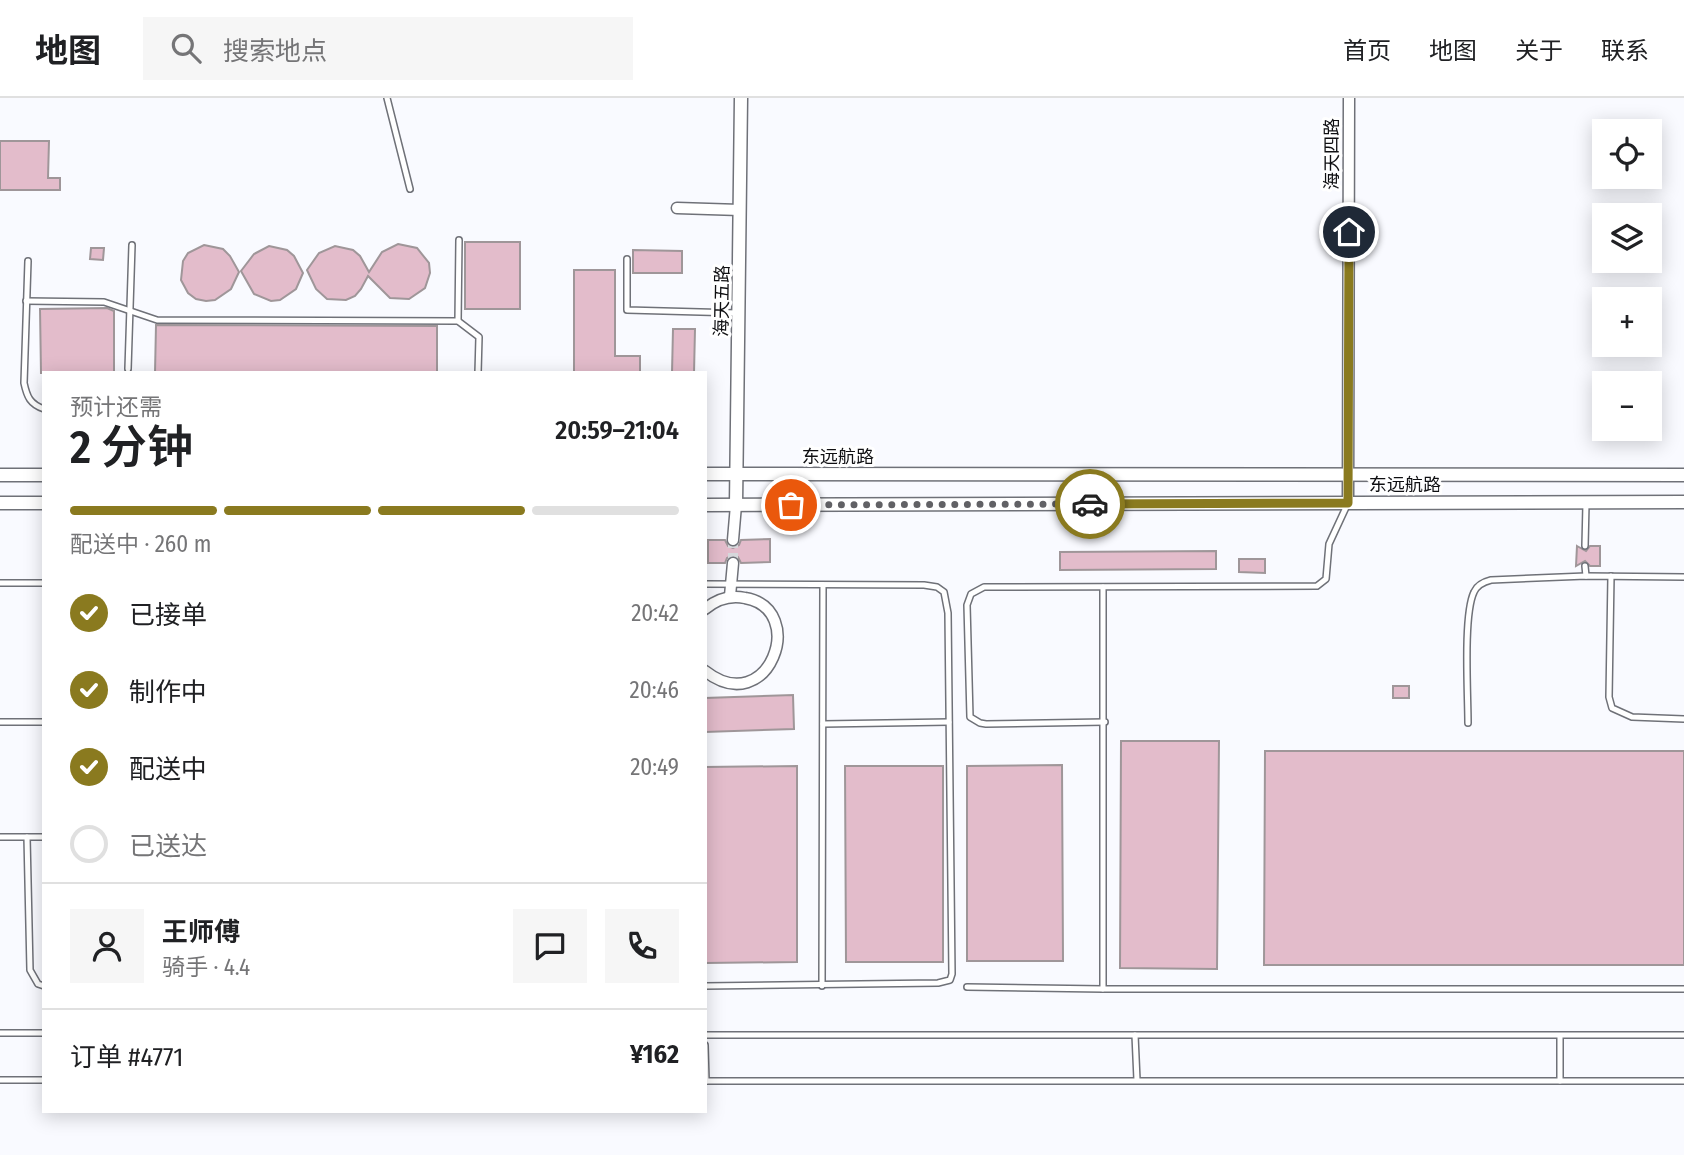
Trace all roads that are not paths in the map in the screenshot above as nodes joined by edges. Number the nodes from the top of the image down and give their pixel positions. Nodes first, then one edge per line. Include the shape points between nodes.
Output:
1 (387, 98) edge
2 (741, 98) edge
3 (1349, 98) edge
4 (410, 189) dead end
5 (677, 208) dead end
6 (740, 209) junction
7 (459, 240) dead end
8 (132, 244) dead end
9 (626, 259) dead end
10 (27, 261) dead end
11 (26, 300) junction
12 (129, 309) junction
13 (739, 313) junction
14 (458, 321) junction
15 (128, 369) dead end
16 (478, 371) edge
17 (42, 408) edge
18 (707, 474) edge
19 (737, 474) junction
20 (1349, 474) junction
21 (0, 475) edge
22 (42, 475) edge
23 (1684, 475) edge
24 (1586, 502) junction
25 (1684, 502) edge
26 (0, 503) edge
27 (42, 503) edge
28 (1348, 503) junction
29 (707, 505) edge
30 (736, 505) junction
31 (733, 540) tunnel mouth
32 (1585, 546) dead end
33 (733, 563) tunnel mouth
34 (1585, 566) dead end
35 (1586, 576) junction
36 (1611, 576) junction
37 (1684, 577) edge
38 (0, 583) edge
39 (42, 583) edge
40 (707, 584) edge
41 (731, 584) junction
42 (823, 585) junction
43 (1104, 587) junction
44 (730, 596) junction
45 (707, 607) edge
46 (707, 672) edge
47 (1684, 719) edge
48 (0, 722) edge
49 (42, 722) edge
50 (949, 722) junction
51 (1105, 722) junction
52 (1468, 723) dead end
53 (823, 724) junction
54 (0, 837) edge
55 (27, 837) junction
56 (42, 837) edge
57 (42, 985) edge
58 (707, 986) edge
59 (822, 986) junction
60 (967, 987) dead end
61 (1103, 989) junction
62 (1684, 989) edge
63 (0, 1032) edge
64 (42, 1033) edge
65 (707, 1035) edge
66 (1135, 1035) junction
67 (1684, 1035) edge
68 (1560, 1036) junction
69 (0, 1080) edge
70 (42, 1080) edge
71 (1137, 1080) junction
72 (707, 1081) edge
73 (1560, 1081) junction
74 (1684, 1081) edge

1 - 4 lane
2 - 6 street, 海天五路
3 - 20 street, 海天四路
5 - 6 street
6 - 13 street, 海天五路
7 - 14 lane
8 - 12 lane
9 - 13 lane via 627,310
10 - 11 lane
11 - 12 lane via 104,302
11 - 17 lane via 24,383 33,405
12 - 14 lane via 157,320
12 - 15 lane
13 - 19 street, 海天五路
14 - 16 lane via 479,337
18 - 19 street, 东远航路
19 - 20 street, 东远航路
19 - 30 street, 海天五路
20 - 23 street, 东远航路
20 - 28 street, 海天四路
21 - 22 street
24 - 25 street, 东远航路
24 - 28 street, 东远航路
24 - 32 lane
26 - 27 street
28 - 30 street, 东远航路
28 - 43 lane via 1329,544 1326,579 1317,586
29 - 30 street, 东远航路
30 - 31 street
33 - 41 street
34 - 35 lane
35 - 36 lane
35 - 52 lane via 1491,580 1477,587 1468,614
36 - 37 lane
36 - 47 lane via 1612,708 1632,717
38 - 39 lane
40 - 41 lane
41 - 42 lane
41 - 44 street
42 - 50 lane via 924,585 944,592
42 - 53 lane
43 - 51 lane
43 - 51 lane via 984,587 971,594 967,605 970,712 974,720 986,724
44 - 45 street
44 - 46 street via 749,598 765,608 776,624 778,643 773,661 750,681 734,684
48 - 49 lane
50 - 53 lane
50 - 59 lane via 950,980
51 - 61 lane
53 - 59 lane
54 - 55 lane
55 - 56 lane
55 - 57 lane via 30,970
58 - 59 lane
60 - 61 lane
61 - 62 lane
63 - 64 lane
65 - 66 lane
66 - 68 lane
66 - 71 lane
67 - 68 lane
68 - 73 lane
69 - 70 lane
71 - 72 lane
71 - 73 lane
73 - 74 lane

